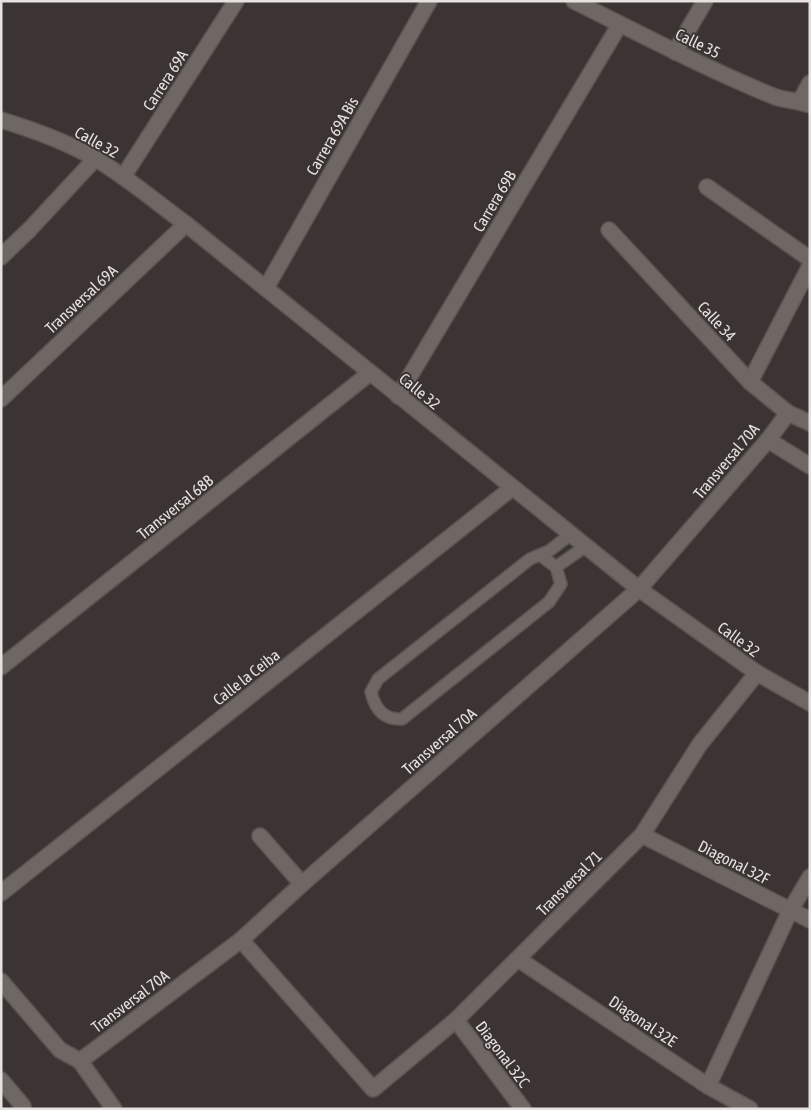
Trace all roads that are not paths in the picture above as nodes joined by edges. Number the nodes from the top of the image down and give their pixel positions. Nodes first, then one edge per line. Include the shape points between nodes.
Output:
1 (236, 1) edge
2 (430, 1) edge
3 (574, 1) edge
4 (705, 1) edge
5 (620, 24) junction
6 (675, 52) junction
7 (810, 83) edge
8 (805, 103) edge
9 (1, 120) edge
10 (95, 159) junction
11 (123, 177) junction
12 (707, 187) dead end
13 (186, 224) junction
14 (609, 230) dead end
15 (1, 257) edge
16 (810, 259) edge
17 (810, 266) edge
18 (266, 288) junction
19 (370, 373) junction
20 (750, 382) junction
21 (398, 396) junction
22 (1, 399) edge
23 (788, 413) junction
24 (810, 424) edge
25 (768, 440) junction
26 (810, 466) edge
27 (512, 488) junction
28 (571, 534) junction
29 (586, 546) junction
30 (540, 555) junction
31 (556, 567) junction
32 (639, 589) junction
33 (1, 667) edge
34 (757, 673) junction
35 (810, 703) edge
36 (642, 835) junction
37 (260, 836) dead end
38 (810, 877) edge
39 (302, 884) junction
40 (1, 893) edge
41 (790, 911) junction
42 (810, 920) edge
43 (240, 940) junction
44 (518, 959) junction
45 (1, 981) edge
46 (456, 1020) junction
47 (80, 1061) junction
48 (1, 1080) edge
49 (708, 1086) junction
50 (23, 1106) dead end
51 (749, 1108) edge
52 (114, 1109) edge
53 (523, 1109) edge

1 - 11 street, Carrera 69A
2 - 18 street, Carrera 69A Bis
3 - 5 street, Calle 35
4 - 6 street
5 - 6 street, Calle 35
5 - 21 street, Carrera 69B
6 - 8 street, Calle 35 via 775,98
7 - 8 street
9 - 10 street, Calle 32 via 50,136
10 - 11 street, Calle 32
10 - 15 street
11 - 13 street, Calle 32
12 - 16 street
13 - 18 street, Calle 32
13 - 22 street, Transversal 69A
14 - 20 street, Calle 34
17 - 20 street
18 - 19 street, Calle 32
19 - 21 street, Calle 32
19 - 33 street, Transversal 68B
20 - 23 street, Calle 34
21 - 27 street, Calle 32
23 - 24 street, Calle 34
23 - 25 street, Transversal 70A
25 - 26 street
25 - 32 street, Transversal 70A
27 - 28 street, Calle 32
27 - 40 street, Calle la Ceiba
28 - 29 street, Calle 32
28 - 30 lane
29 - 31 lane
29 - 32 street, Calle 32
30 - 31 lane
30 - 31 lane via 530,559 378,679 371,692 385,717 402,720 549,602 561,584
32 - 34 street, Calle 32
32 - 39 street, Transversal 70A
34 - 35 street, Calle 32
34 - 36 street, Transversal 71 via 700,744
36 - 41 street, Diagonal 32F
36 - 44 street, Transversal 71
37 - 39 street
38 - 41 street
39 - 43 street, Transversal 70A
41 - 42 street, Diagonal 32F
41 - 49 street
43 - 46 street, Transversal 71 via 373,1089
43 - 47 street, Transversal 70A
44 - 46 street, Transversal 71
44 - 49 street, Diagonal 32E
45 - 47 street via 60,1050
46 - 53 street, Diagonal 32C
47 - 52 street
48 - 50 street
49 - 51 street, Diagonal 32E

